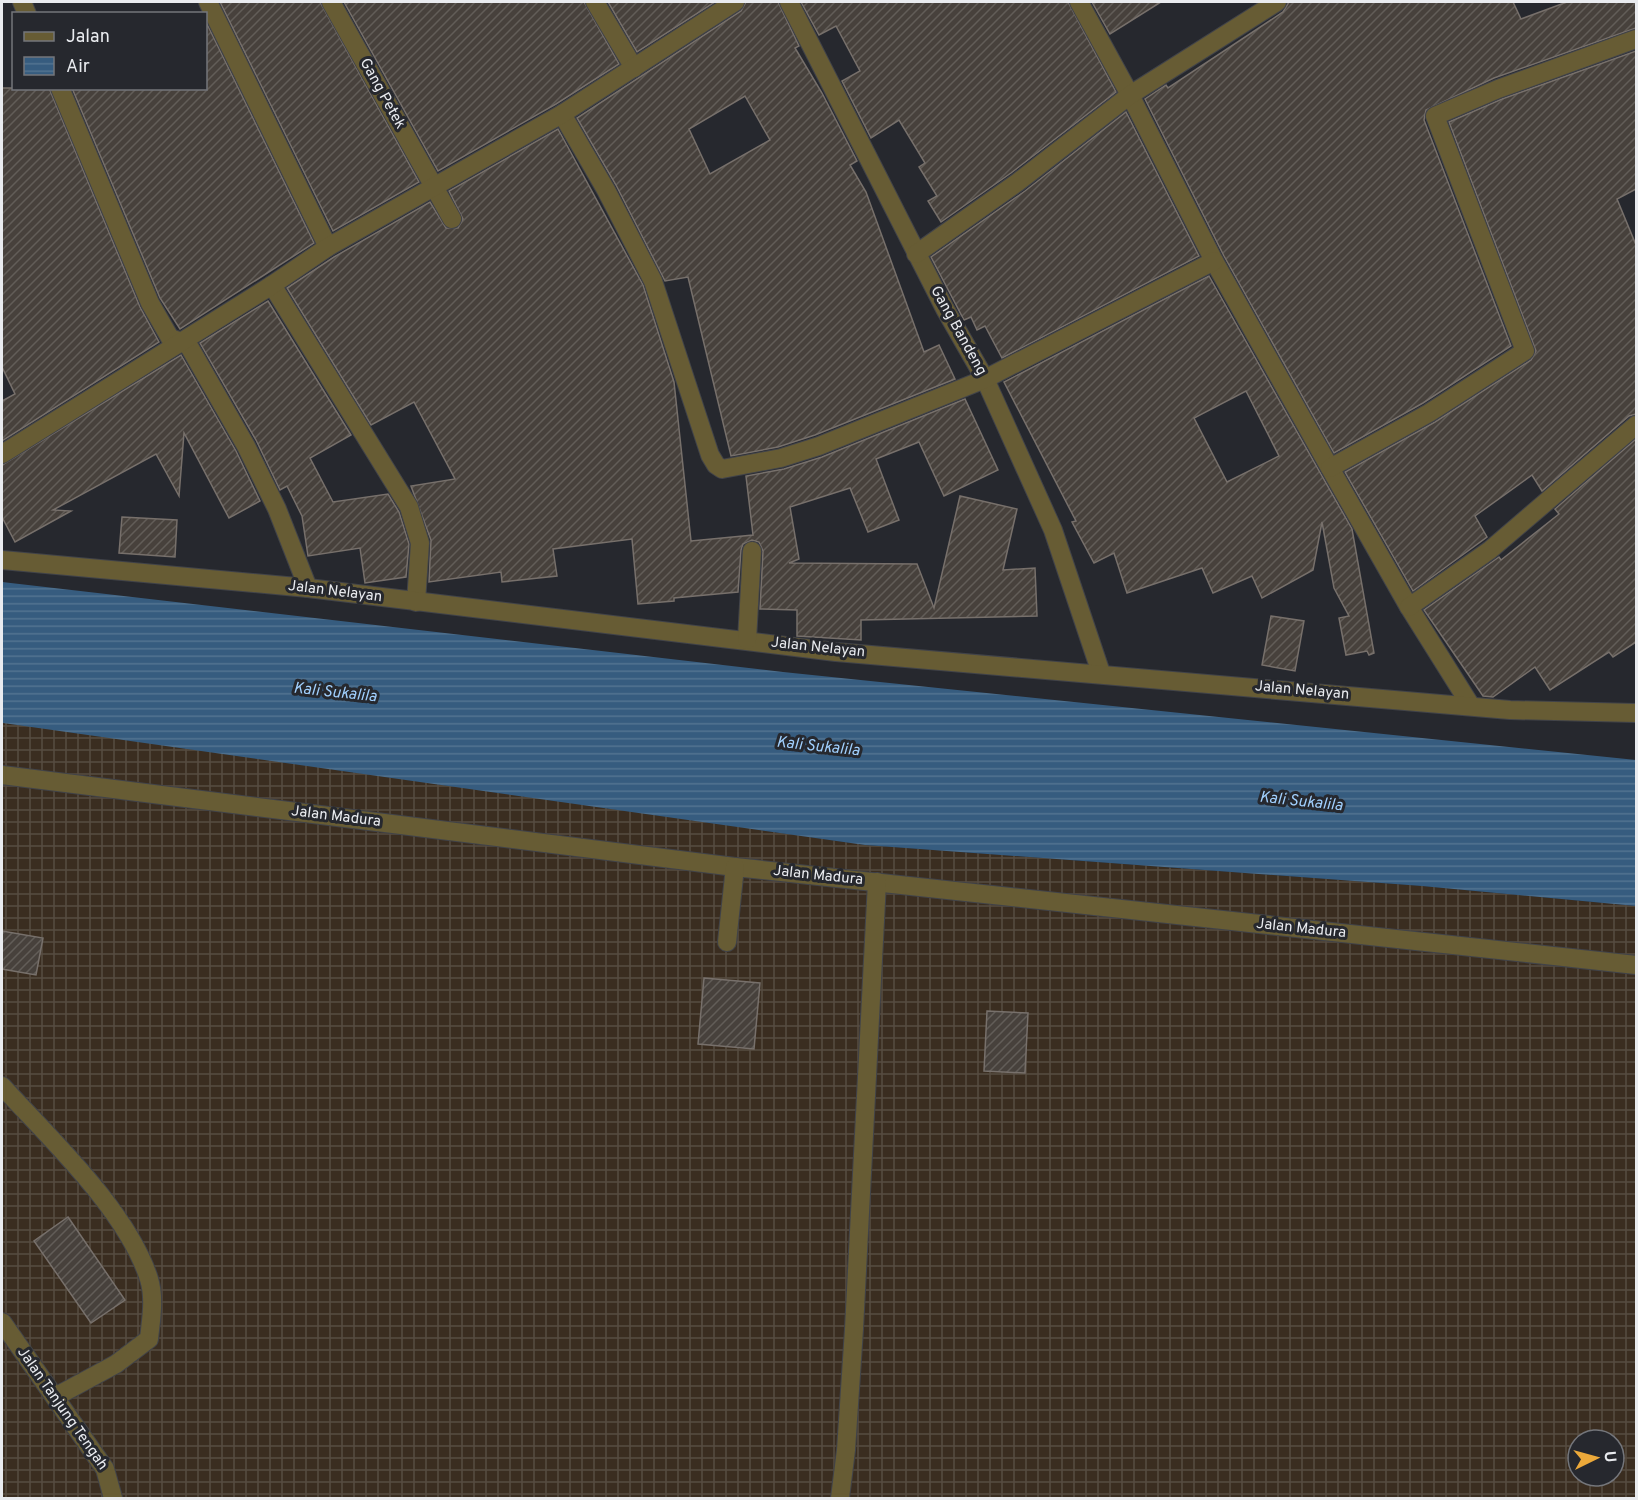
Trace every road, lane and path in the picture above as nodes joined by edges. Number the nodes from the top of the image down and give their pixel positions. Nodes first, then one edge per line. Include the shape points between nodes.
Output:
1 (208, 2) edge
2 (331, 2) edge
3 (595, 2) edge
4 (735, 2) edge
5 (789, 2) edge
6 (1079, 2) edge
7 (1277, 2) edge
8 (1636, 39) edge
9 (634, 68) junction
10 (61, 90) edge
11 (1130, 95) junction
12 (562, 114) junction
13 (432, 186) junction
14 (452, 219) dead end
15 (328, 247) junction
16 (916, 254) junction
17 (1214, 261) junction
18 (273, 285) junction
19 (181, 342) junction
20 (985, 379) junction
21 (1636, 425) edge
22 (2, 454) edge
23 (1330, 468) junction
24 (752, 551) dead end
25 (2, 560) edge
26 (308, 588) junction
27 (416, 602) junction
28 (1409, 608) junction
29 (747, 640) junction
30 (1101, 673) junction
31 (1471, 706) junction
32 (1636, 713) edge
33 (2, 775) edge
34 (735, 867) junction
35 (877, 882) junction
36 (727, 942) dead end
37 (1636, 965) edge
38 (2, 1086) edge
39 (2, 1322) edge
40 (55, 1397) junction
41 (113, 1498) edge
42 (840, 1498) edge

1 - 15 street
2 - 13 street, Gang Petek
3 - 9 street
4 - 9 street
5 - 16 street, Gang Bandeng
6 - 11 street
7 - 11 street
8 - 23 street via 1435,116 1525,351 1430,413
9 - 12 street
10 - 19 street via 150,303 170,338
11 - 16 street via 1018,182
11 - 17 street
12 - 13 street
12 - 20 street via 654,281 711,455 722,469 819,446
13 - 14 street, Gang Petek
13 - 15 street
15 - 18 street
16 - 20 street, Gang Bandeng
17 - 20 street
17 - 23 street
18 - 19 street
18 - 27 street via 411,512 420,543
19 - 22 street
19 - 26 street via 190,348 246,446 277,509
20 - 30 street, Gang Bandeng via 1053,530
21 - 28 street via 1490,549
23 - 28 street
24 - 29 street
25 - 26 street, Jalan Nelayan
26 - 27 street, Jalan Nelayan
27 - 29 street, Jalan Nelayan
28 - 31 street
29 - 30 street, Jalan Nelayan
30 - 31 street, Jalan Nelayan
31 - 32 street, Jalan Nelayan
33 - 34 street, Jalan Madura
34 - 35 street, Jalan Madura
34 - 36 street
35 - 37 street, Jalan Madura
35 - 42 street via 854,1329
38 - 40 street via 93,1187 136,1246 149,1281 153,1305 149,1339 116,1364
39 - 40 street, Jalan Tanjung Tengah
40 - 41 street, Jalan Tanjung Tengah via 105,1469

